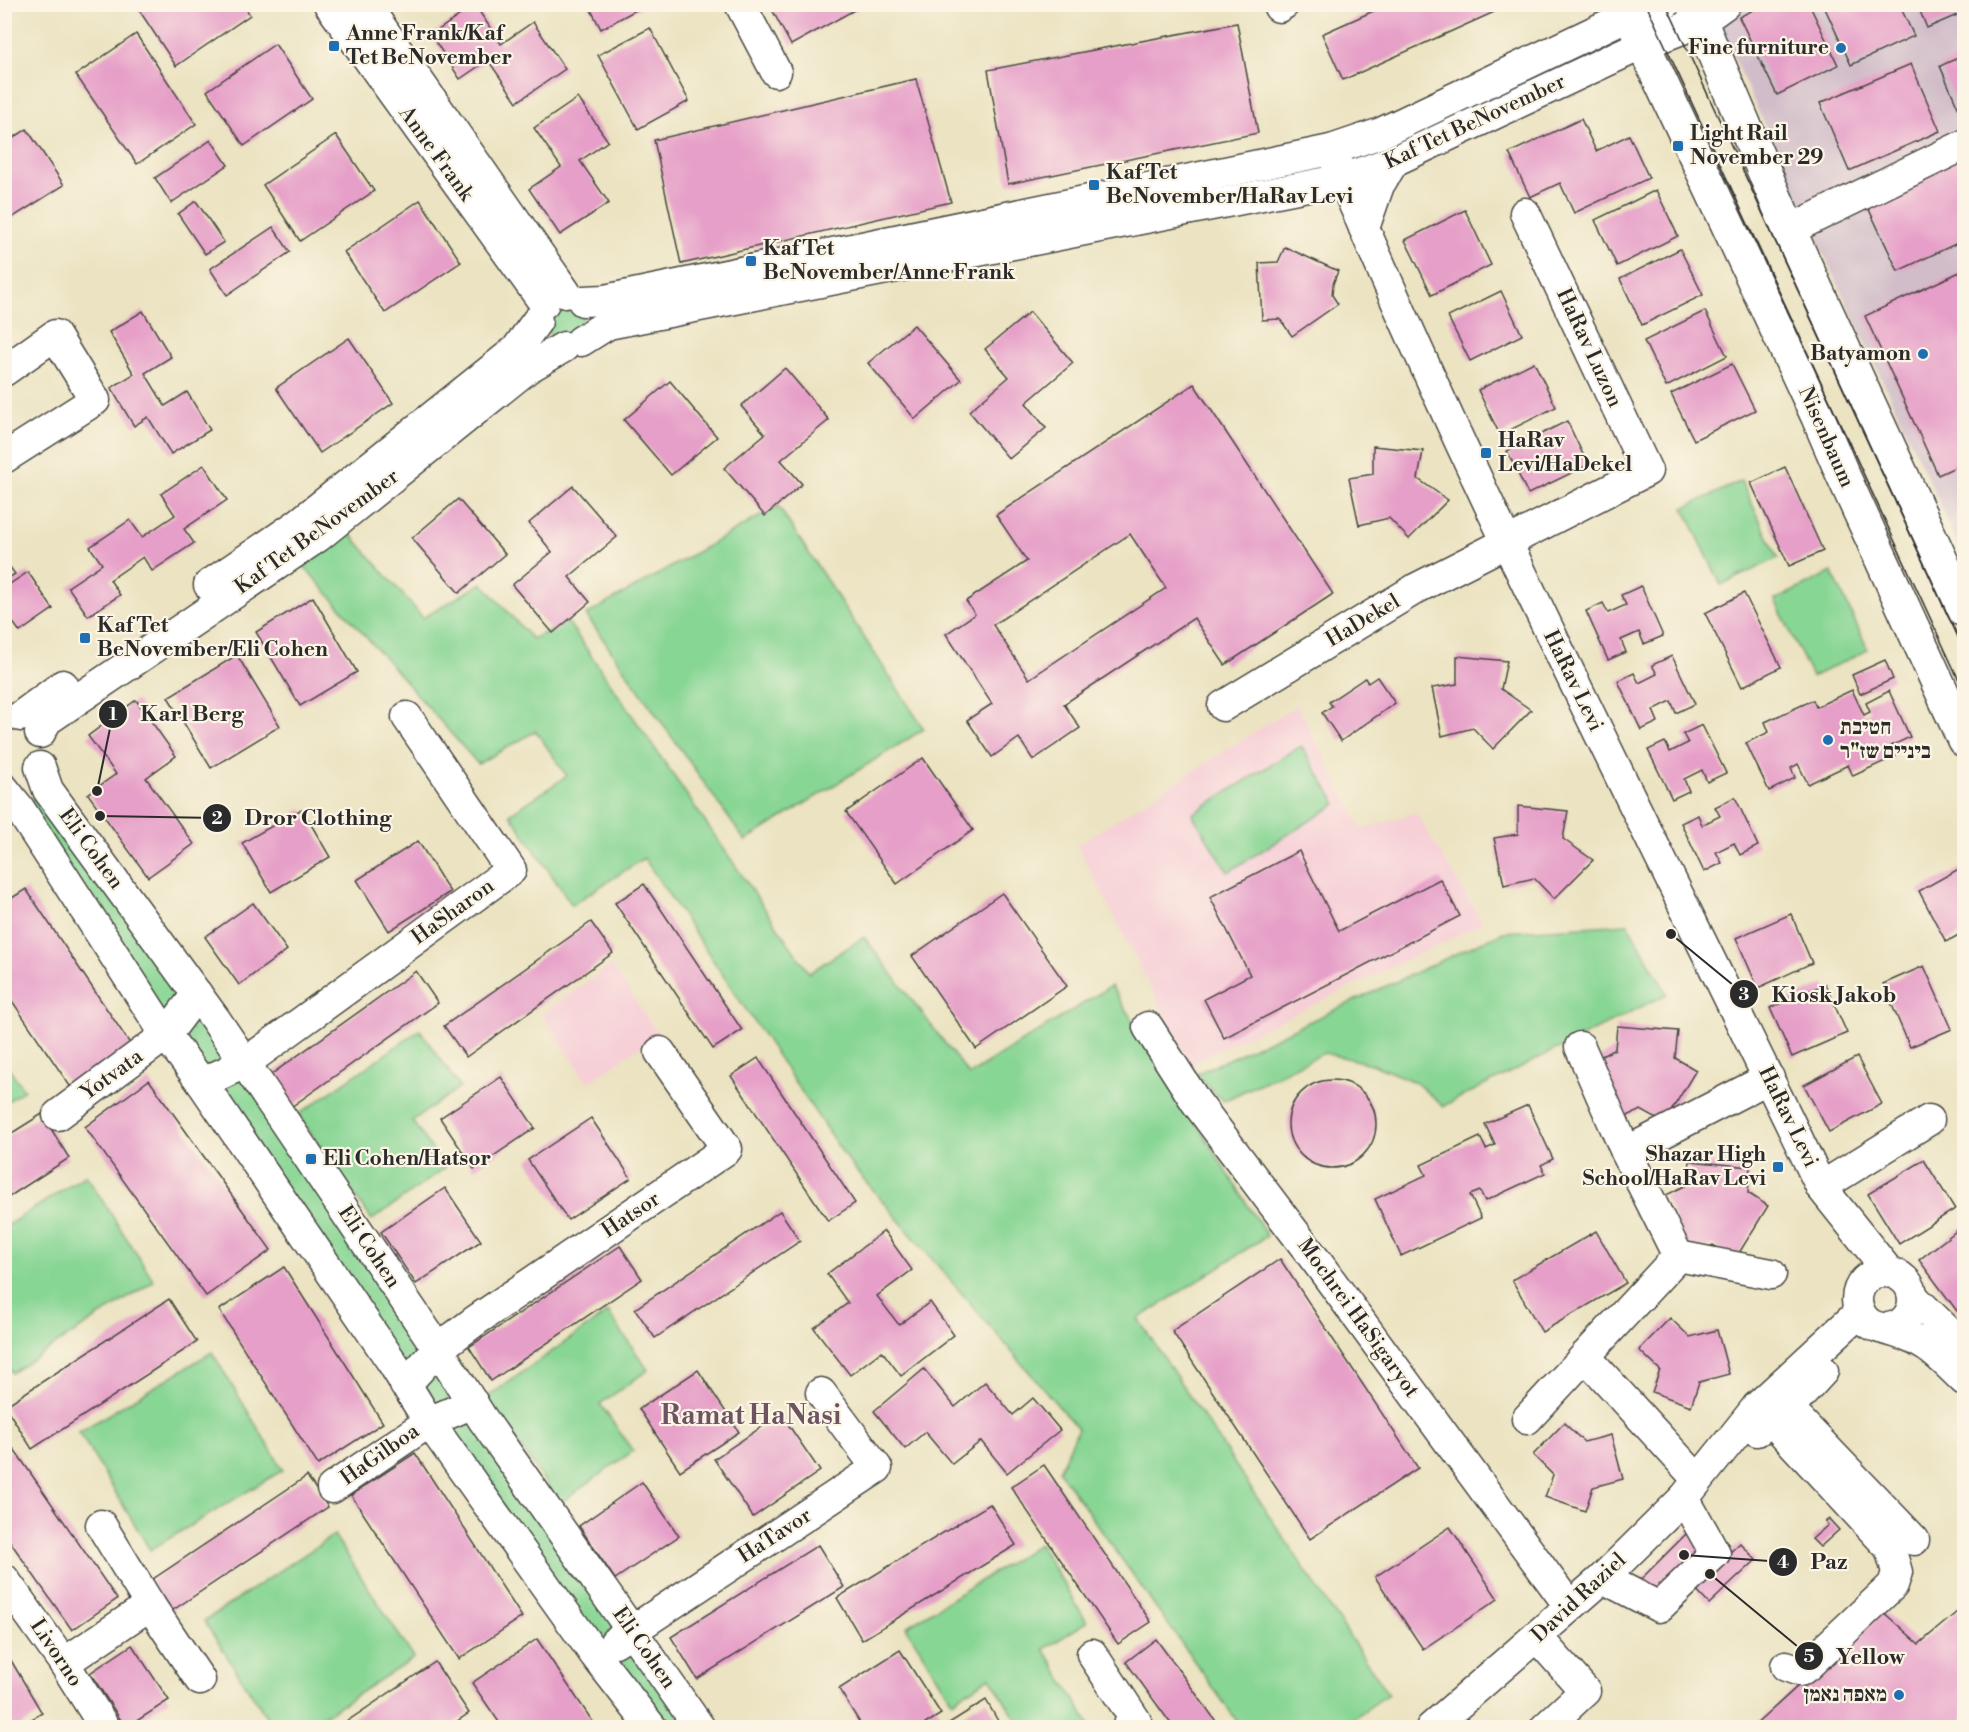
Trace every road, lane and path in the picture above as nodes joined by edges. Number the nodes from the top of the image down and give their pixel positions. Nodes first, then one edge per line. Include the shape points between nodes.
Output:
1 (329, 4) edge
2 (365, 4) edge
3 (740, 4) edge
4 (1665, 4) edge
5 (1629, 9) edge
6 (1706, 10) edge
7 (1644, 45) junction
8 (776, 72) dead end
9 (1965, 145) edge
10 (1331, 150) junction
11 (1394, 161) junction
12 (1343, 179) junction
13 (1525, 213) dead end
14 (1364, 228) junction
15 (1789, 230) junction
16 (558, 304) junction
17 (572, 344) junction
18 (4, 371) edge
19 (4, 458) edge
20 (1506, 542) junction
21 (1965, 610) edge
22 (1223, 706) dead end
23 (407, 717) dead end
24 (22, 720) edge
25 (1963, 730) edge
26 (40, 767) junction
27 (4, 789) edge
28 (197, 994) junction
29 (215, 1019) junction
30 (1148, 1027) dead end
31 (166, 1035) junction
32 (1580, 1047) dead end
33 (660, 1052) dead end
34 (245, 1063) junction
35 (1769, 1078) junction
36 (210, 1095) junction
37 (58, 1114) dead end
38 (1929, 1120) dead end
39 (1626, 1152) junction
40 (1827, 1195) junction
41 (1678, 1256) junction
42 (1771, 1274) dead end
43 (1876, 1277) junction
44 (1913, 1297) junction
45 (1870, 1321) junction
46 (1965, 1347) edge
47 (438, 1349) junction
48 (1585, 1356) junction
49 (398, 1374) junction
50 (1965, 1380) edge
51 (466, 1393) junction
52 (821, 1393) dead end
53 (1773, 1407) junction
54 (1527, 1419) dead end
55 (429, 1422) junction
56 (1700, 1478) junction
57 (332, 1488) dead end
58 (101, 1525) dead end
59 (1914, 1540) dead end
60 (1603, 1578) junction
61 (4, 1579) edge
62 (150, 1605) junction
63 (1570, 1607) junction
64 (631, 1631) junction
65 (1537, 1637) junction
66 (1092, 1654) dead end
67 (595, 1655) junction
68 (64, 1663) junction
69 (1786, 1666) dead end
70 (201, 1680) dead end
71 (1135, 1725) edge
72 (105, 1728) edge
73 (652, 1728) edge
74 (700, 1728) edge
75 (1431, 1728) edge
76 (1545, 1728) edge

1 - 16 street, Anne Frank
2 - 16 street, Anne Frank
3 - 8 street
4 - 5 street, Kaf Tet BeNovember via 1649,11
5 - 7 main road, Nisenbaum
5 - 10 street, Kaf Tet BeNovember via 1381,133
6 - 7 street, Kaf Tet BeNovember
6 - 15 main road
7 - 11 street, Kaf Tet BeNovember
7 - 25 main road, Nisenbaum
9 - 15 street
10 - 12 street, HaRav Levi
10 - 16 street, Kaf Tet BeNovember via 605,300
11 - 12 street, Kaf Tet BeNovember
11 - 14 street via 1379,185
12 - 14 street, HaRav Levi
12 - 17 street, Kaf Tet BeNovember via 608,324
13 - 20 street, HaRav Luzon via 1647,471
14 - 20 street, HaRav Levi
15 - 21 main road
16 - 17 street via 539,330 555,345
16 - 17 street via 590,310 590,328
16 - 24 street, Kaf Tet BeNovember via 516,350 297,525 37,703
17 - 24 street, Kaf Tet BeNovember via 528,368 319,537 47,720
18 - 19 street via 55,335 95,400
20 - 22 street, HaDekel via 1417,588
20 - 35 street, HaRav Levi
23 - 34 street, HaSharon via 511,870
24 - 26 street via 43,754
26 - 27 street via 30,779
26 - 28 street, Eli Cohen via 48,790
27 - 31 street, Eli Cohen
28 - 29 street, Eli Cohen
28 - 31 street, Yotvata
29 - 31 street, Yotvata
29 - 34 street, Eli Cohen
30 - 63 street, Mochrei HaSigaryot via 1196,1102
31 - 36 street, Eli Cohen
31 - 37 street, Yotvata
32 - 39 street
33 - 47 street, Hatsor via 727,1149
34 - 36 street, HaSharon
34 - 47 street, Eli Cohen
35 - 39 street
35 - 40 street, HaRav Levi
36 - 49 street, Eli Cohen
38 - 40 street
39 - 41 street
40 - 43 street, HaRav Levi
41 - 42 street
41 - 48 street
43 - 44 street via 1905,1280
43 - 45 street via 1858,1296
44 - 45 street via 1913,1305 1897,1325
44 - 46 street
45 - 50 street via 1933,1348
45 - 53 street, David Raziel
47 - 49 street, Hatsor
47 - 51 street, Eli Cohen
48 - 54 street
48 - 56 street
49 - 55 street, Eli Cohen
51 - 55 street, HaGilboa
51 - 64 street, Eli Cohen
52 - 64 street, HaTavor via 877,1468
53 - 56 street, David Raziel
53 - 59 street
53 - 69 street via 1890,1548 1897,1572 1893,1585 1808,1665 1800,1671
55 - 57 street, HaGilboa
55 - 67 street, Eli Cohen
56 - 60 street, David Raziel
56 - 60 street via 1715,1553 1659,1607
58 - 62 street
60 - 63 street, David Raziel
61 - 68 street, Livorno
62 - 68 street
62 - 70 street
63 - 65 street, David Raziel
64 - 67 street, HaTavor
64 - 74 street, Eli Cohen
65 - 75 street, David Raziel
65 - 76 street via 1585,1691
66 - 71 street
67 - 73 street, Eli Cohen
68 - 72 street, Livorno

